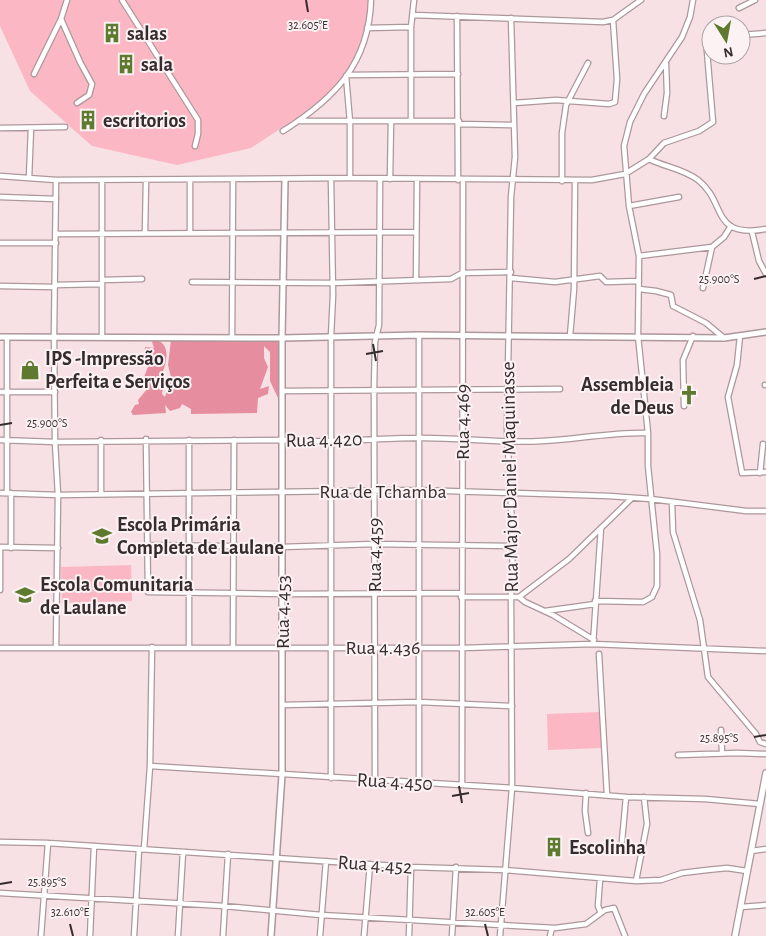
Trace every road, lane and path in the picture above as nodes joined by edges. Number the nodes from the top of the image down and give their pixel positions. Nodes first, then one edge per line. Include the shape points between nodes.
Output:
1 (67, 0) edge
2 (122, 0) edge
3 (370, 0) edge
4 (414, 0) edge
5 (641, 0) edge
6 (693, 0) edge
7 (755, 0) edge
8 (738, 8) dead end
9 (413, 15) junction
10 (457, 16) junction
11 (62, 18) junction
12 (511, 18) junction
13 (613, 20) junction
14 (411, 27) junction
15 (367, 28) junction
16 (766, 33) edge
17 (751, 34) edge
18 (588, 63) dead end
19 (666, 64) junction
20 (708, 65) edge
21 (34, 74) dead end
22 (411, 74) junction
23 (458, 74) junction
24 (347, 76) junction
25 (567, 101) junction
26 (77, 103) dead end
27 (514, 103) junction
28 (664, 116) dead end
29 (411, 119) junction
30 (298, 121) junction
31 (391, 121) junction
32 (350, 122) junction
33 (459, 122) junction
34 (514, 125) junction
35 (65, 127) dead end
36 (0, 128) edge
37 (31, 128) junction
38 (283, 130) dead end
39 (194, 146) dead end
40 (649, 159) junction
41 (625, 174) junction
42 (0, 176) edge
43 (30, 178) junction
44 (331, 178) junction
45 (350, 178) junction
46 (380, 178) junction
47 (390, 179) junction
48 (417, 179) junction
49 (514, 179) junction
50 (56, 180) junction
51 (102, 180) junction
52 (146, 180) junction
53 (190, 180) junction
54 (233, 180) junction
55 (285, 180) junction
56 (460, 180) junction
57 (575, 180) junction
58 (562, 181) junction
59 (0, 197) edge
60 (679, 197) dead end
61 (56, 199) junction
62 (629, 206) junction
63 (731, 226) junction
64 (766, 229) edge
65 (102, 232) junction
66 (146, 232) junction
67 (190, 232) junction
68 (234, 232) junction
69 (416, 232) junction
70 (752, 232) junction
71 (379, 233) junction
72 (56, 234) junction
73 (284, 234) junction
74 (331, 234) junction
75 (0, 243) edge
76 (56, 243) junction
77 (712, 247) junction
78 (639, 256) junction
79 (511, 272) junction
80 (462, 273) junction
81 (766, 274) edge
82 (511, 278) junction
83 (142, 279) dead end
84 (574, 279) junction
85 (379, 280) junction
86 (416, 280) junction
87 (639, 281) junction
88 (102, 282) junction
89 (192, 282) dead end
90 (233, 282) junction
91 (284, 282) junction
92 (332, 283) junction
93 (0, 286) edge
94 (55, 286) junction
95 (703, 288) dead end
96 (639, 289) junction
97 (766, 332) edge
98 (419, 335) junction
99 (54, 336) junction
100 (102, 336) junction
101 (331, 336) junction
102 (376, 336) junction
103 (462, 336) junction
104 (508, 336) junction
105 (570, 336) junction
106 (638, 336) junction
107 (693, 336) junction
108 (740, 336) junction
109 (0, 337) edge
110 (7, 337) junction
111 (232, 338) junction
112 (282, 338) junction
113 (724, 338) junction
114 (507, 388) junction
115 (374, 389) junction
116 (560, 389) dead end
117 (331, 390) junction
118 (417, 390) junction
119 (462, 390) junction
120 (283, 391) junction
121 (0, 392) edge
122 (7, 392) junction
123 (55, 392) junction
124 (684, 406) dead end
125 (648, 433) junction
126 (418, 438) junction
127 (146, 439) junction
128 (375, 439) junction
129 (0, 440) edge
130 (7, 440) junction
131 (101, 440) junction
132 (189, 440) junction
133 (234, 440) junction
134 (282, 440) junction
135 (461, 440) junction
136 (55, 442) junction
137 (331, 442) junction
138 (507, 442) junction
139 (763, 444) dead end
140 (766, 472) edge
141 (760, 473) junction
142 (418, 490) junction
143 (331, 491) junction
144 (375, 491) junction
145 (282, 492) junction
146 (461, 492) junction
147 (0, 493) edge
148 (9, 493) junction
149 (145, 493) junction
150 (189, 493) junction
151 (233, 493) junction
152 (101, 494) junction
153 (511, 494) junction
154 (58, 495) junction
155 (632, 498) junction
156 (651, 499) junction
157 (672, 502) junction
158 (766, 511) edge
159 (601, 528) junction
160 (374, 544) junction
161 (418, 544) junction
162 (146, 545) junction
163 (189, 545) junction
164 (331, 545) junction
165 (462, 545) junction
166 (233, 546) junction
167 (513, 546) junction
168 (0, 547) edge
169 (282, 547) junction
170 (11, 548) junction
171 (58, 548) junction
172 (0, 590) edge
173 (189, 592) junction
174 (418, 592) junction
175 (232, 593) junction
176 (374, 593) junction
177 (282, 594) junction
178 (331, 594) junction
179 (461, 595) junction
180 (511, 596) junction
181 (519, 597) junction
182 (595, 603) junction
183 (544, 611) junction
184 (594, 642) junction
185 (418, 646) junction
186 (152, 647) junction
187 (189, 647) junction
188 (233, 647) junction
189 (330, 647) junction
190 (374, 647) junction
191 (511, 647) junction
192 (0, 648) edge
193 (56, 648) junction
194 (281, 648) junction
195 (463, 648) junction
196 (705, 649) junction
197 (766, 651) edge
198 (599, 654) dead end
199 (376, 702) junction
200 (419, 702) junction
201 (463, 703) junction
202 (331, 704) junction
203 (283, 705) junction
204 (512, 706) junction
205 (721, 730) dead end
206 (766, 744) edge
207 (722, 753) junction
208 (766, 754) edge
209 (678, 755) dead end
210 (150, 766) junction
211 (766, 772) edge
212 (282, 775) junction
213 (331, 778) junction
214 (375, 781) junction
215 (419, 782) junction
216 (462, 785) junction
217 (512, 788) junction
218 (586, 793) junction
219 (607, 794) junction
220 (626, 797) junction
221 (644, 797) junction
222 (764, 797) edge
223 (760, 804) junction
224 (588, 833) dead end
225 (622, 841) dead end
226 (0, 842) edge
227 (48, 843) junction
228 (94, 846) junction
229 (142, 849) junction
230 (766, 849) edge
231 (750, 851) junction
232 (183, 852) junction
233 (228, 854) junction
234 (276, 856) junction
235 (326, 861) junction
236 (370, 864) junction
237 (411, 867) junction
238 (456, 867) junction
239 (506, 870) junction
240 (748, 871) junction
241 (600, 879) junction
242 (636, 881) junction
243 (0, 893) edge
244 (44, 896) junction
245 (92, 900) junction
246 (136, 901) junction
247 (180, 903) junction
248 (766, 905) edge
249 (224, 906) junction
250 (741, 907) junction
251 (272, 911) junction
252 (601, 913) junction
253 (321, 915) junction
254 (365, 917) junction
255 (410, 919) junction
256 (453, 922) junction
257 (500, 925) junction
258 (552, 928) junction
259 (41, 936) edge
260 (90, 936) edge
261 (134, 936) edge
262 (178, 936) edge
263 (223, 936) edge
264 (271, 936) edge
265 (320, 936) edge
266 (364, 936) edge
267 (409, 936) edge
268 (452, 936) edge
269 (500, 936) edge
270 (550, 936) edge
271 (625, 936) edge
272 (735, 936) edge

1 - 11 street
2 - 39 street via 193,109 198,120
3 - 15 street
4 - 9 street
5 - 13 street
6 - 19 street via 687,26
7 - 8 street
9 - 10 street
9 - 14 street
10 - 12 street
10 - 23 street, Rua 4.469
11 - 21 street
11 - 26 street via 92,84 88,95
12 - 13 street
12 - 27 street, Rua Major Daniel Maquinasse
13 - 25 street via 616,102
14 - 15 street
14 - 22 street
15 - 24 street
16 - 17 street
18 - 25 street
19 - 28 street
19 - 41 street via 644,94 630,122 624,146
20 - 40 street via 713,122 699,131 664,143
22 - 23 street
22 - 24 street
22 - 29 street
23 - 33 street, Rua 4.469
24 - 30 street via 327,100
24 - 32 street
25 - 27 street
25 - 58 street via 562,133
27 - 34 street, Rua Major Daniel Maquinasse
29 - 31 street
29 - 33 street
30 - 32 street
30 - 38 street
31 - 32 street
31 - 47 street
32 - 45 street
33 - 34 street
33 - 56 street, Rua 4.469
34 - 49 street, Rua Major Daniel Maquinasse
35 - 37 street
36 - 37 street
37 - 43 street
40 - 41 street
40 - 63 street via 689,174 704,185 719,213
41 - 57 street via 603,180
41 - 62 street
42 - 43 street
43 - 50 street
44 - 45 street
44 - 55 street
44 - 74 street
45 - 46 street
46 - 47 street
46 - 71 street, Rua 4.459
47 - 48 street
48 - 56 street
48 - 69 street
49 - 56 street
49 - 58 street
49 - 79 street, Rua Major Daniel Maquinasse
50 - 51 street
50 - 61 street
51 - 52 street
51 - 65 street
52 - 53 street
52 - 66 street
53 - 54 street
53 - 67 street
54 - 55 street
54 - 68 street
55 - 73 street, Rua 4.453
56 - 80 street, Rua 4.469
57 - 58 street
57 - 84 street
59 - 61 street
60 - 62 street
61 - 72 street
62 - 78 street
63 - 70 street
63 - 77 street
64 - 70 street
65 - 66 street
65 - 72 street
65 - 88 street
66 - 67 street
67 - 68 street
68 - 73 street
68 - 90 street
69 - 71 street
69 - 86 street
70 - 81 street via 759,261
71 - 74 street
71 - 85 street, Rua 4.459
72 - 76 street
73 - 74 street
73 - 91 street, Rua 4.453
74 - 92 street
75 - 76 street
76 - 94 street
77 - 78 street
77 - 95 street
78 - 87 street
79 - 80 street
79 - 82 street, Rua Major Daniel Maquinasse
80 - 86 street via 451,278
80 - 103 street, Rua 4.469
82 - 84 street via 555,282
82 - 104 street, Rua Major Daniel Maquinasse
83 - 88 street
84 - 87 street via 600,276 606,282
84 - 105 street
85 - 86 street
85 - 92 street
85 - 102 street, Rua 4.459
87 - 96 street
88 - 94 street
88 - 100 street
89 - 90 street
90 - 91 street
90 - 111 street
91 - 92 street
91 - 112 street, Rua 4.453
92 - 101 street
93 - 94 street
94 - 99 street
96 - 106 street
96 - 113 street via 671,295 673,306 706,323
97 - 108 street
98 - 102 street
98 - 103 street
98 - 118 street
99 - 100 street
99 - 110 street
99 - 123 street
100 - 111 street
101 - 102 street
101 - 112 street
101 - 117 street
102 - 115 street, Rua 4.459
103 - 104 street
103 - 119 street, Rua 4.469
104 - 105 street
104 - 114 street, Rua Major Daniel Maquinasse
105 - 106 street
106 - 107 street
106 - 125 street
107 - 113 street
107 - 124 street via 683,360
108 - 113 street
108 - 141 street via 729,404 742,473
109 - 110 street
110 - 122 street
111 - 112 street
112 - 120 street, Rua 4.453
114 - 116 street
114 - 119 street
114 - 138 street, Rua Major Daniel Maquinasse
115 - 117 street
115 - 118 street
115 - 128 street, Rua 4.459
117 - 120 street
117 - 137 street
118 - 119 street
118 - 126 street
119 - 135 street, Rua 4.469
120 - 134 street, Rua 4.453
121 - 122 street
122 - 123 street
122 - 130 street
123 - 136 street
125 - 138 street, Rua 4.420 via 608,433
125 - 156 street
126 - 128 street, Rua 4.420
126 - 135 street, Rua 4.420
126 - 142 street
127 - 131 street, Rua 4.420
127 - 132 street, Rua 4.420
127 - 149 street
128 - 137 street, Rua 4.420
128 - 144 street, Rua 4.459
129 - 130 street, Rua 4.420
130 - 136 street, Rua 4.420
130 - 148 street
131 - 136 street, Rua 4.420
131 - 152 street
132 - 133 street, Rua 4.420
132 - 150 street
133 - 134 street, Rua 4.420
133 - 151 street
134 - 137 street, Rua 4.420
134 - 145 street, Rua 4.453
135 - 138 street, Rua 4.420
135 - 146 street, Rua 4.469
136 - 154 street
137 - 143 street
138 - 153 street, Rua Major Daniel Maquinasse
139 - 141 street
140 - 141 street
142 - 144 street, Rua de Tchamba
142 - 146 street, Rua de Tchamba
142 - 161 street
143 - 144 street, Rua de Tchamba
143 - 145 street, Rua de Tchamba
143 - 164 street
144 - 160 street, Rua 4.459
145 - 151 street, Rua de Tchamba
145 - 169 street, Rua 4.453
146 - 153 street, Rua de Tchamba
146 - 165 street, Rua 4.469
147 - 148 street, Rua de Tchamba
148 - 154 street, Rua de Tchamba
148 - 170 street
149 - 150 street, Rua de Tchamba
149 - 152 street, Rua de Tchamba
149 - 162 street
150 - 151 street, Rua de Tchamba
150 - 163 street
151 - 166 street
152 - 154 street, Rua de Tchamba
153 - 155 street, Rua de Tchamba
153 - 167 street, Rua Major Daniel Maquinasse
154 - 171 street
155 - 156 street, Rua de Tchamba
155 - 159 street
156 - 157 street, Rua de Tchamba
156 - 182 street via 657,586 648,600
157 - 158 street, Rua de Tchamba
157 - 196 street via 675,540 690,580
159 - 181 street via 558,568
159 - 182 street
160 - 161 street
160 - 164 street
160 - 176 street, Rua 4.459
161 - 165 street
161 - 174 street
162 - 163 street
162 - 173 street via 148,592
163 - 166 street
163 - 173 street
164 - 169 street
164 - 178 street
165 - 167 street
165 - 179 street, Rua 4.469
166 - 169 street
166 - 175 street
167 - 180 street, Rua Major Daniel Maquinasse
168 - 170 street
168 - 172 street
169 - 177 street, Rua 4.453
170 - 171 street
171 - 193 street
173 - 175 street
173 - 187 street
174 - 176 street
174 - 179 street
174 - 185 street
175 - 177 street
175 - 188 street
176 - 178 street
176 - 190 street, Rua 4.459
177 - 178 street
177 - 194 street, Rua 4.453
178 - 189 street
179 - 180 street
179 - 195 street, Rua 4.469
180 - 181 street
180 - 191 street, Rua Major Daniel Maquinasse
181 - 183 street
182 - 183 street
182 - 184 street
183 - 184 street
184 - 191 street, Rua 4.436
184 - 196 street, Rua 4.436
185 - 190 street, Rua 4.436
185 - 195 street, Rua 4.436
185 - 200 street
186 - 187 street, Rua 4.436
186 - 193 street, Rua 4.436
186 - 210 street
187 - 188 street, Rua 4.436
188 - 194 street, Rua 4.436
189 - 190 street, Rua 4.436
189 - 194 street, Rua 4.436
189 - 202 street
190 - 199 street, Rua 4.459
191 - 195 street, Rua 4.436
191 - 204 street, Rua Major Daniel Maquinasse
192 - 193 street, Rua 4.436
194 - 203 street, Rua 4.453
195 - 201 street, Rua 4.469
196 - 197 street, Rua 4.436
196 - 206 street via 709,680 760,742
198 - 219 street
199 - 200 street
199 - 202 street
199 - 214 street, Rua 4.459
200 - 201 street
200 - 215 street
201 - 204 street
201 - 216 street, Rua 4.469
202 - 203 street
202 - 213 street
203 - 212 street, Rua 4.453
204 - 217 street, Rua Major Daniel Maquinasse
205 - 207 street
207 - 208 street
207 - 209 street
210 - 212 street, Rua 4.450
210 - 229 street
211 - 222 main road
212 - 213 street, Rua 4.450
212 - 234 street, Rua 4.453
213 - 214 street, Rua 4.450
214 - 215 street, Rua 4.450
215 - 216 street, Rua 4.450
216 - 217 street, Rua 4.450
217 - 218 street, Rua 4.450
217 - 239 street, Rua Major Daniel Maquinasse
218 - 219 street, Rua 4.450
218 - 224 street
219 - 220 street, Rua 4.450
220 - 221 street, Rua 4.450
220 - 225 street
221 - 223 street, Rua 4.450
221 - 242 street via 648,824
222 - 223 main road
223 - 231 main road
226 - 227 street, Rua 4.452
227 - 228 street, Rua 4.452
227 - 244 street
228 - 229 street, Rua 4.452
228 - 245 street
229 - 232 street, Rua 4.452
229 - 246 street
230 - 231 street
231 - 240 main road
232 - 233 street, Rua 4.452
232 - 247 street
233 - 234 street, Rua 4.452
233 - 249 street
234 - 235 street, Rua 4.452
234 - 251 street, Rua 4.453
235 - 236 street, Rua 4.452
235 - 253 street
236 - 237 street, Rua 4.452
236 - 254 street
237 - 238 street, Rua 4.452
237 - 255 street
238 - 239 street, Rua 4.452
238 - 256 street
239 - 241 street, Rua 4.452
239 - 257 street, Rua Major Daniel Maquinasse
240 - 242 street, Rua 4.452 via 727,868 682,873 661,880
240 - 250 main road
241 - 242 street, Rua 4.452
241 - 252 street via 598,906
243 - 244 street
244 - 245 street
244 - 259 street
245 - 246 street
245 - 260 street
246 - 247 street
246 - 261 street
247 - 249 street
247 - 262 street
248 - 250 street
249 - 251 street
249 - 263 street
250 - 272 main road
251 - 253 street
251 - 264 street, Rua 4.453
252 - 258 street via 586,924
252 - 271 street via 615,909
253 - 254 street
253 - 265 street
254 - 255 street
254 - 266 street
255 - 256 street
255 - 267 street
256 - 257 street
256 - 268 street
257 - 258 street
257 - 269 street, Rua Major Daniel Maquinasse
258 - 270 street

